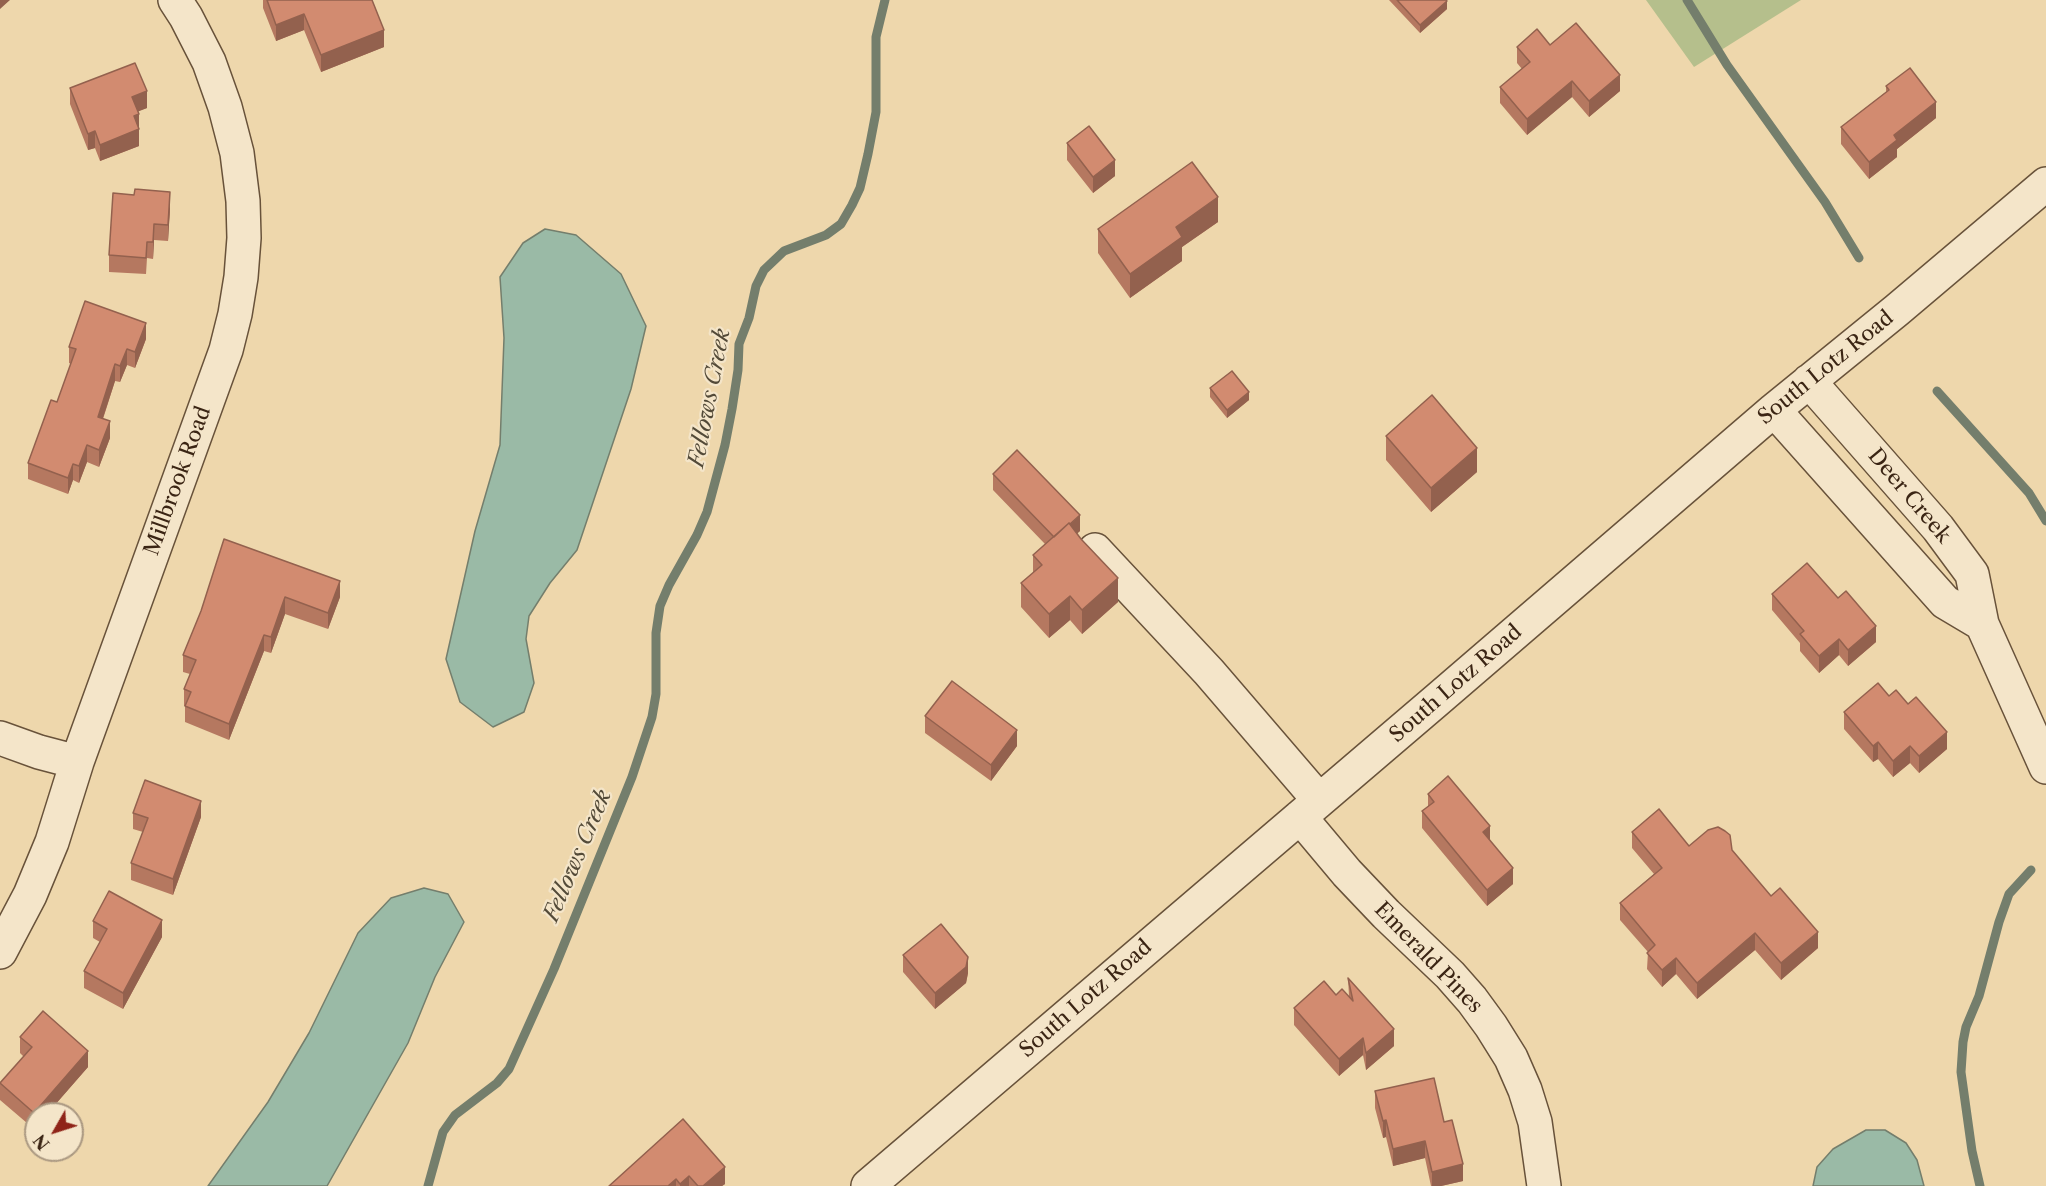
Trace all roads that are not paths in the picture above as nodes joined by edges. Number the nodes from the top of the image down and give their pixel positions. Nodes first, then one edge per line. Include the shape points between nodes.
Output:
1 (175, 0) edge
2 (2046, 184) edge
3 (1809, 381) junction
4 (1774, 410) junction
5 (1095, 550) edge
6 (1982, 624) junction
7 (0, 738) edge
8 (77, 762) junction
9 (2046, 767) edge
10 (1310, 808) junction
11 (0, 952) edge
12 (868, 1186) edge
13 (1544, 1186) edge

1 - 8 street, Millbrook Road via 208,62 237,153 243,201 241,277 226,350
2 - 3 street, South Lotz Road
3 - 4 street, South Lotz Road
3 - 6 street, Deer Creek via 1938,528 1972,574
4 - 6 street, Deer Creek via 1945,602
4 - 10 street, South Lotz Road
5 - 10 street, Emerald Pines via 1209,672
6 - 9 street, Deer Creek
7 - 8 street
8 - 11 street, Millbrook Road via 43,863
10 - 12 street, South Lotz Road
10 - 13 street, Emerald Pines via 1347,873 1450,975 1511,1058 1535,1122

